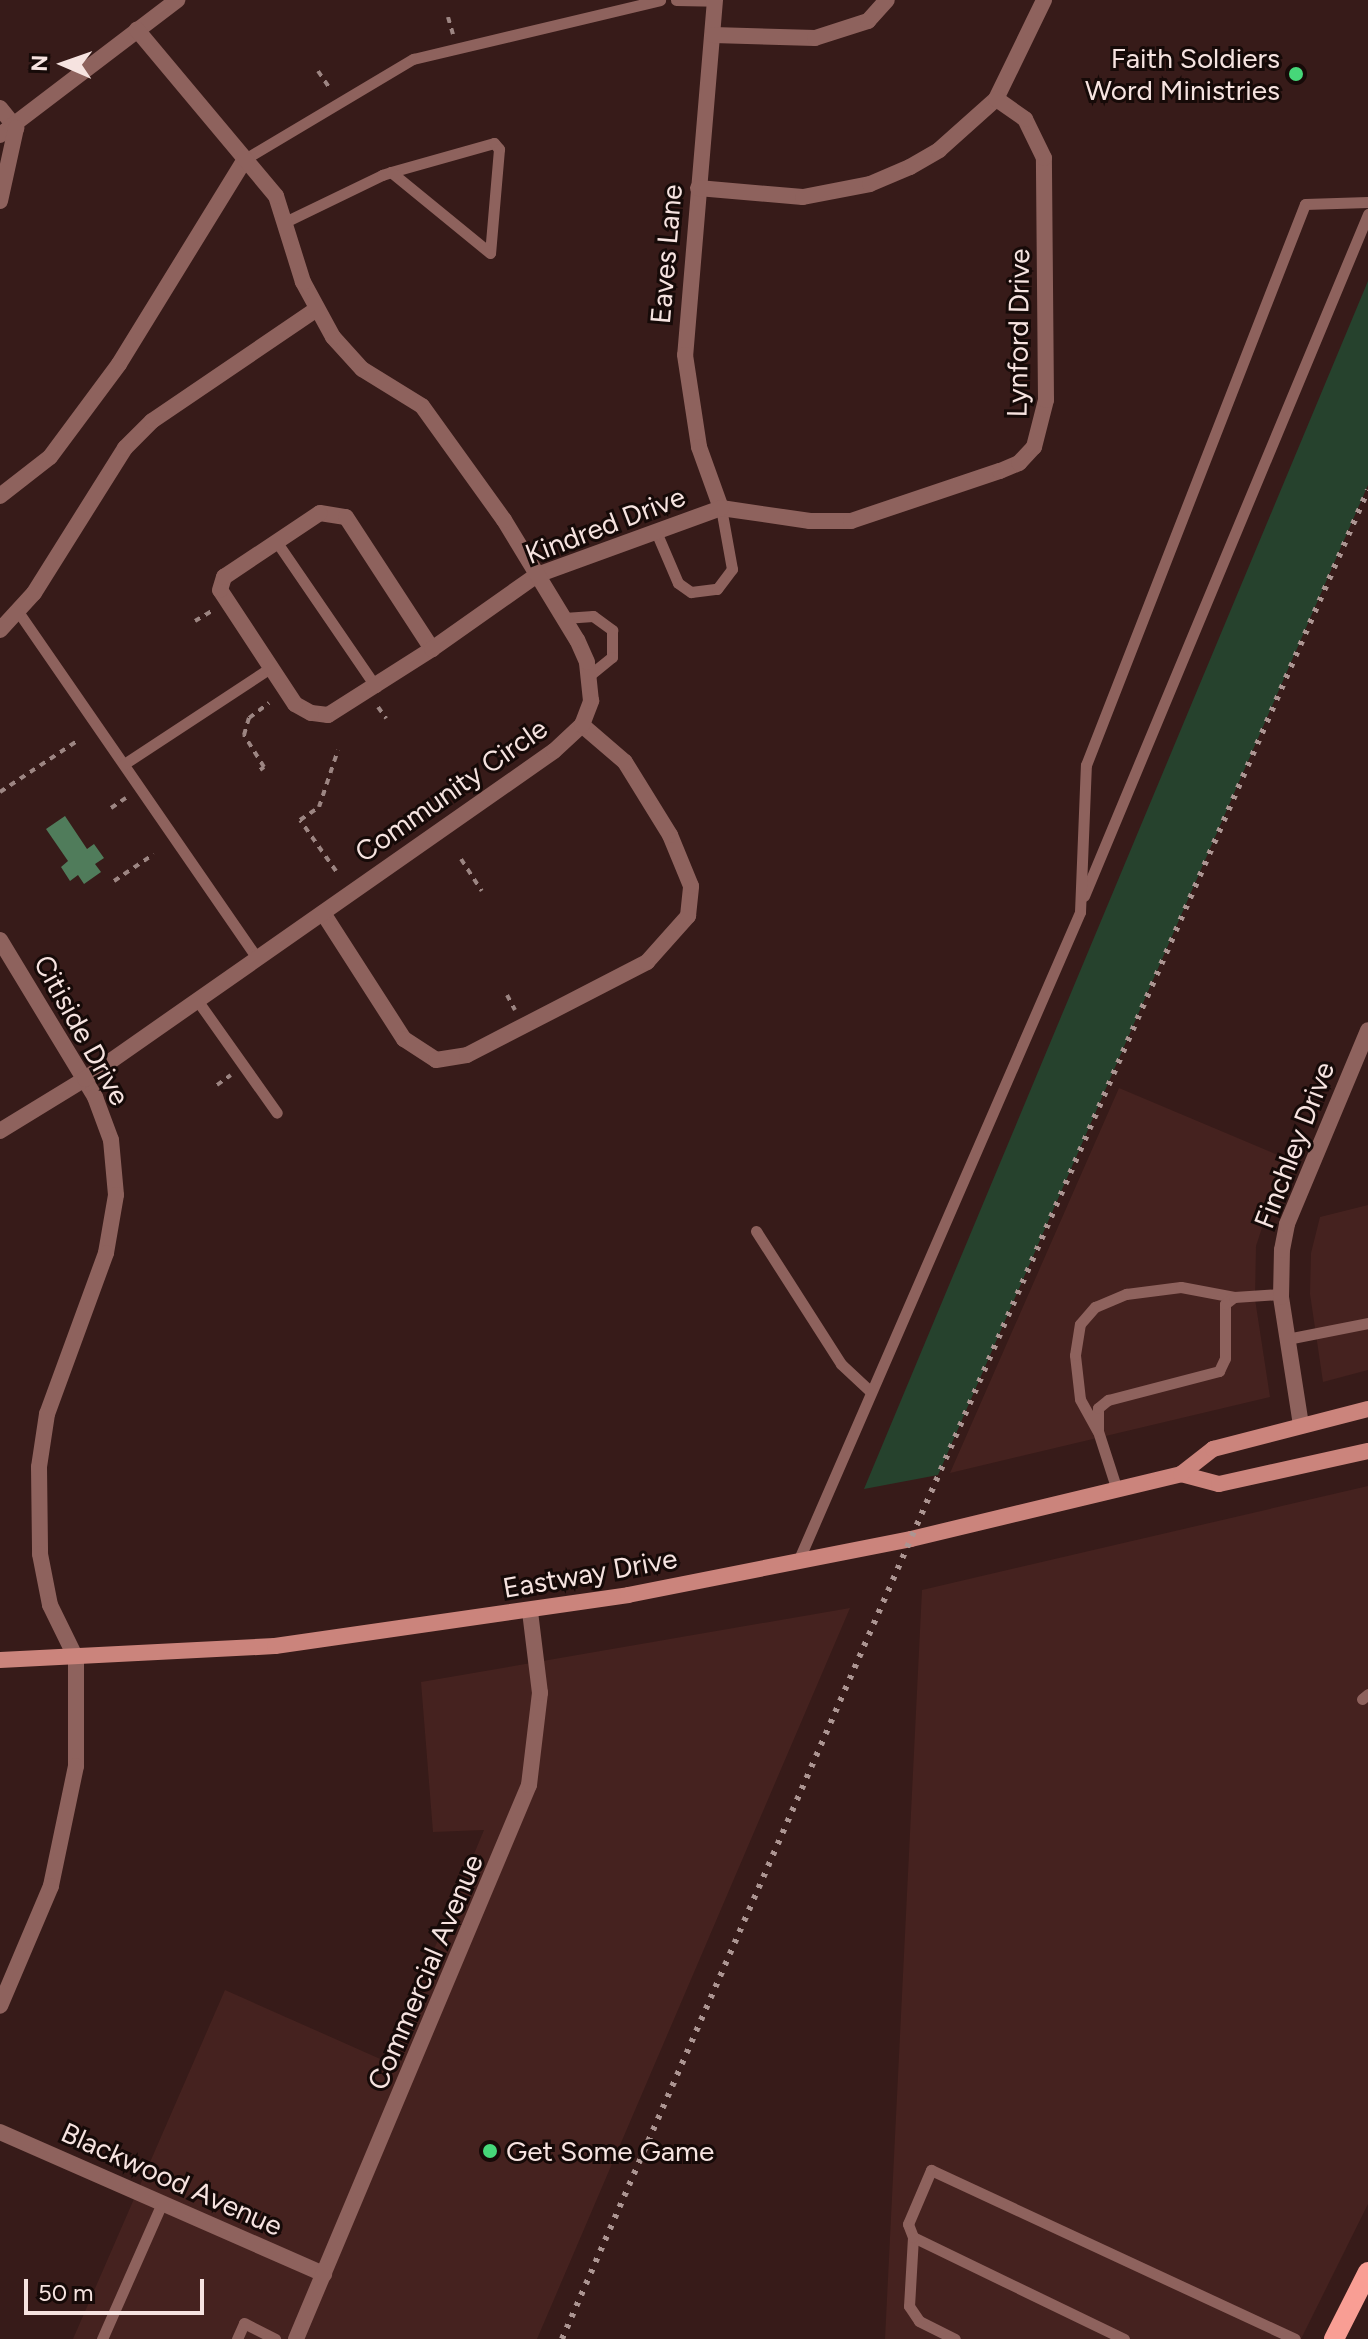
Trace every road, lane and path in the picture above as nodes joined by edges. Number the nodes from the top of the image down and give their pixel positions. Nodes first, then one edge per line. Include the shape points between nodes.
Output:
1 (177, 0) edge
2 (660, 0) edge
3 (676, 0) edge
4 (715, 0) edge
5 (887, 0) edge
6 (1044, 0) edge
7 (137, 30) junction
8 (713, 35) junction
9 (318, 71) dead end
10 (996, 99) junction
11 (338, 100) junction
12 (0, 108) edge
13 (16, 128) junction
14 (0, 135) edge
15 (245, 159) junction
16 (391, 172) junction
17 (698, 188) junction
18 (0, 201) edge
19 (1368, 202) edge
20 (1368, 214) edge
21 (287, 221) junction
22 (317, 309) junction
23 (0, 496) edge
24 (721, 508) junction
25 (657, 534) junction
26 (276, 541) junction
27 (537, 575) junction
28 (19, 613) junction
29 (564, 618) junction
30 (0, 630) edge
31 (432, 649) junction
32 (270, 668) junction
33 (590, 675) junction
34 (376, 687) junction
35 (273, 700) dead end
36 (582, 725) junction
37 (77, 741) dead end
38 (338, 750) dead end
39 (124, 764) junction
40 (260, 770) dead end
41 (0, 792) edge
42 (154, 854) dead end
43 (461, 859) dead end
44 (336, 871) dead end
45 (114, 881) dead end
46 (482, 891) dead end
47 (1081, 904) junction
48 (323, 913) junction
49 (0, 940) edge
50 (258, 959) junction
51 (197, 1000) junction
52 (1368, 1030) edge
53 (85, 1079) junction
54 (277, 1113) dead end
55 (0, 1131) edge
56 (756, 1231) dead end
57 (1281, 1294) junction
58 (1234, 1297) junction
59 (1368, 1323) edge
60 (1287, 1339) junction
61 (871, 1392) junction
62 (1368, 1409) edge
63 (1301, 1425) junction
64 (1098, 1431) junction
65 (1368, 1451) edge
66 (1181, 1474) junction
67 (1117, 1490) junction
68 (799, 1559) junction
69 (530, 1611) junction
70 (76, 1658) junction
71 (0, 1660) edge
72 (0, 2006) edge
73 (0, 2132) edge
74 (162, 2203) junction
75 (913, 2237) junction
76 (1368, 2272) edge
77 (324, 2274) junction
78 (1286, 2337) edge
79 (102, 2339) edge
80 (237, 2339) edge
81 (275, 2339) edge
82 (296, 2339) edge
83 (955, 2339) edge
84 (1124, 2339) edge
85 (1334, 2339) edge

1 - 7 street
2 - 11 lane via 413,59
3 - 4 lane
4 - 8 street, Eaves Lane
5 - 8 street via 868,21 815,38
6 - 10 street
7 - 13 street
7 - 15 street
8 - 17 street, Eaves Lane
9 - 11 path
10 - 17 street via 939,150 870,184 803,197
10 - 24 street, Lynford Drive via 1025,119 1044,158 1046,400 1034,447 1019,463 1000,471 851,521
11 - 15 lane
12 - 13 street
13 - 14 street
13 - 18 street
15 - 21 street via 276,196
15 - 23 street via 119,364 50,457
16 - 16 lane via 494,143 499,149 490,253
16 - 21 lane
17 - 24 street, Eaves Lane via 685,355 699,447
19 - 47 lane via 1305,204 1086,765
20 - 47 lane
21 - 22 street
22 - 27 street via 348,356 422,406
22 - 28 street via 152,421 125,448
24 - 25 street, Kindred Drive
24 - 25 lane via 732,569 717,589 691,592 678,583
25 - 27 street, Kindred Drive
26 - 31 street, Kindred Drive via 320,513 346,517
26 - 32 street, Kindred Drive via 224,577 220,590
26 - 34 lane
27 - 29 street
27 - 31 street, Kindred Drive
28 - 30 street
28 - 39 lane
29 - 33 street
29 - 33 lane via 593,616 612,630 612,657
31 - 34 street, Kindred Drive
32 - 34 street, Kindred Drive via 295,704 311,713 328,715
32 - 39 lane
33 - 36 street, Community Circle via 591,701
35 - 40 path via 249,718 244,735 264,767
36 - 48 street, Community Circle via 554,751
36 - 48 street via 625,762 670,835 691,886 688,916 647,962 467,1055 436,1060 404,1039
37 - 41 path
38 - 44 path via 319,807 300,820
39 - 50 lane
42 - 45 path
43 - 46 path
47 - 61 lane
48 - 50 street, Community Circle
49 - 53 street, Citiside Drive
50 - 51 street, Community Circle
51 - 53 street, Community Circle
51 - 54 lane
52 - 57 street, Finchley Drive via 1287,1224
53 - 55 street, Community Circle
53 - 70 street, Citiside Drive via 111,1140 116,1195 93,1297 47,1414 39,1467 42,1567 50,1605
56 - 61 lane via 841,1364
57 - 58 lane
57 - 60 street, Finchley Drive
58 - 64 lane via 1225,1304 1225,1358 1219,1371 1108,1400 1098,1408
58 - 64 lane via 1181,1287 1126,1294 1095,1307 1080,1324 1075,1367 1080,1399
59 - 60 lane
60 - 63 street, Finchley Drive
61 - 68 lane
62 - 63 main road, Eastway Drive
63 - 66 main road, Eastway Drive via 1213,1449
64 - 67 lane
65 - 66 main road, Eastway Drive via 1219,1484
66 - 67 main road, Eastway Drive
67 - 68 main road, Eastway Drive via 911,1539
68 - 69 main road, Eastway Drive
69 - 70 main road, Eastway Drive via 275,1646
69 - 77 street, Commercial Avenue via 540,1708 529,1785
70 - 71 main road, Eastway Drive
70 - 72 street via 76,1766 66,1832 51,1886
73 - 74 street, Blackwood Avenue
74 - 77 street, Blackwood Avenue
74 - 79 lane
75 - 78 lane via 908,2224 931,2170 941,2170
75 - 83 lane via 909,2306 919,2321
75 - 84 lane
76 - 85 main road
77 - 82 street, Commercial Avenue
80 - 81 lane via 244,2323

